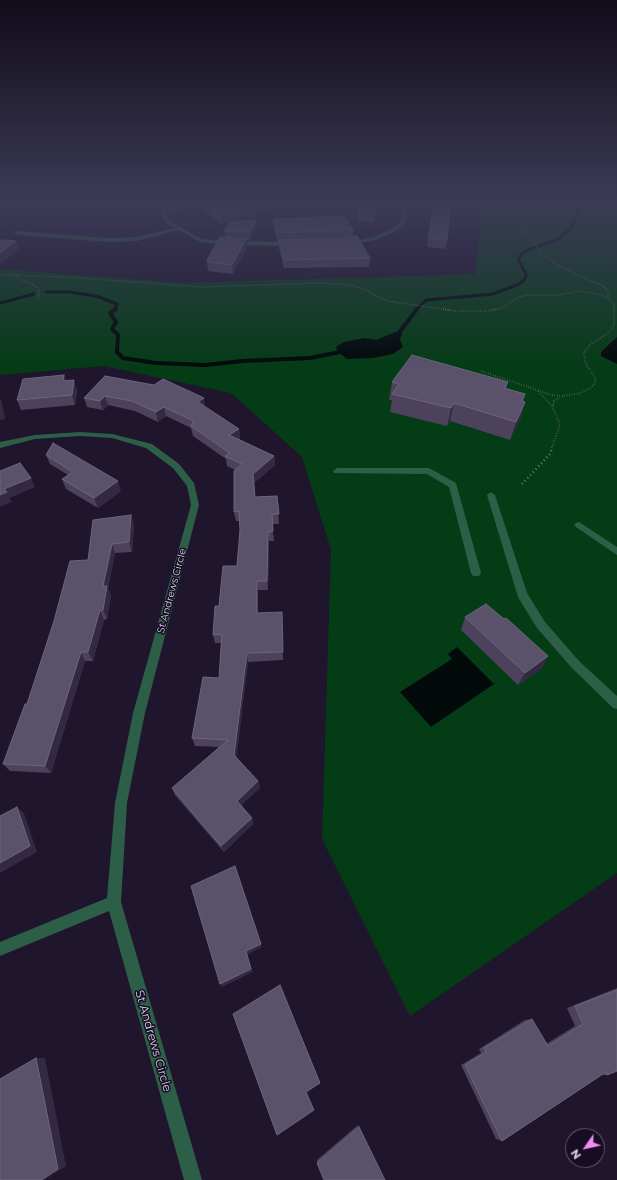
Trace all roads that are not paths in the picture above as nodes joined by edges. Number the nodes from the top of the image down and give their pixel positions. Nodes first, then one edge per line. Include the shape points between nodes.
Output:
1 (0, 445) edge
2 (337, 471) dead end
3 (491, 495) dead end
4 (579, 525) dead end
5 (617, 552) edge
6 (476, 573) dead end
7 (617, 704) edge
8 (114, 902) junction
9 (0, 949) edge
10 (193, 1180) edge

1 - 8 street, St Andrews Circle via 65,435 112,436 149,446 176,466 191,485 195,505 139,713 121,803
2 - 6 street via 429,471 453,484
3 - 7 street via 522,594 541,625 575,664
4 - 5 street
8 - 9 street
8 - 10 street, St Andrews Circle

